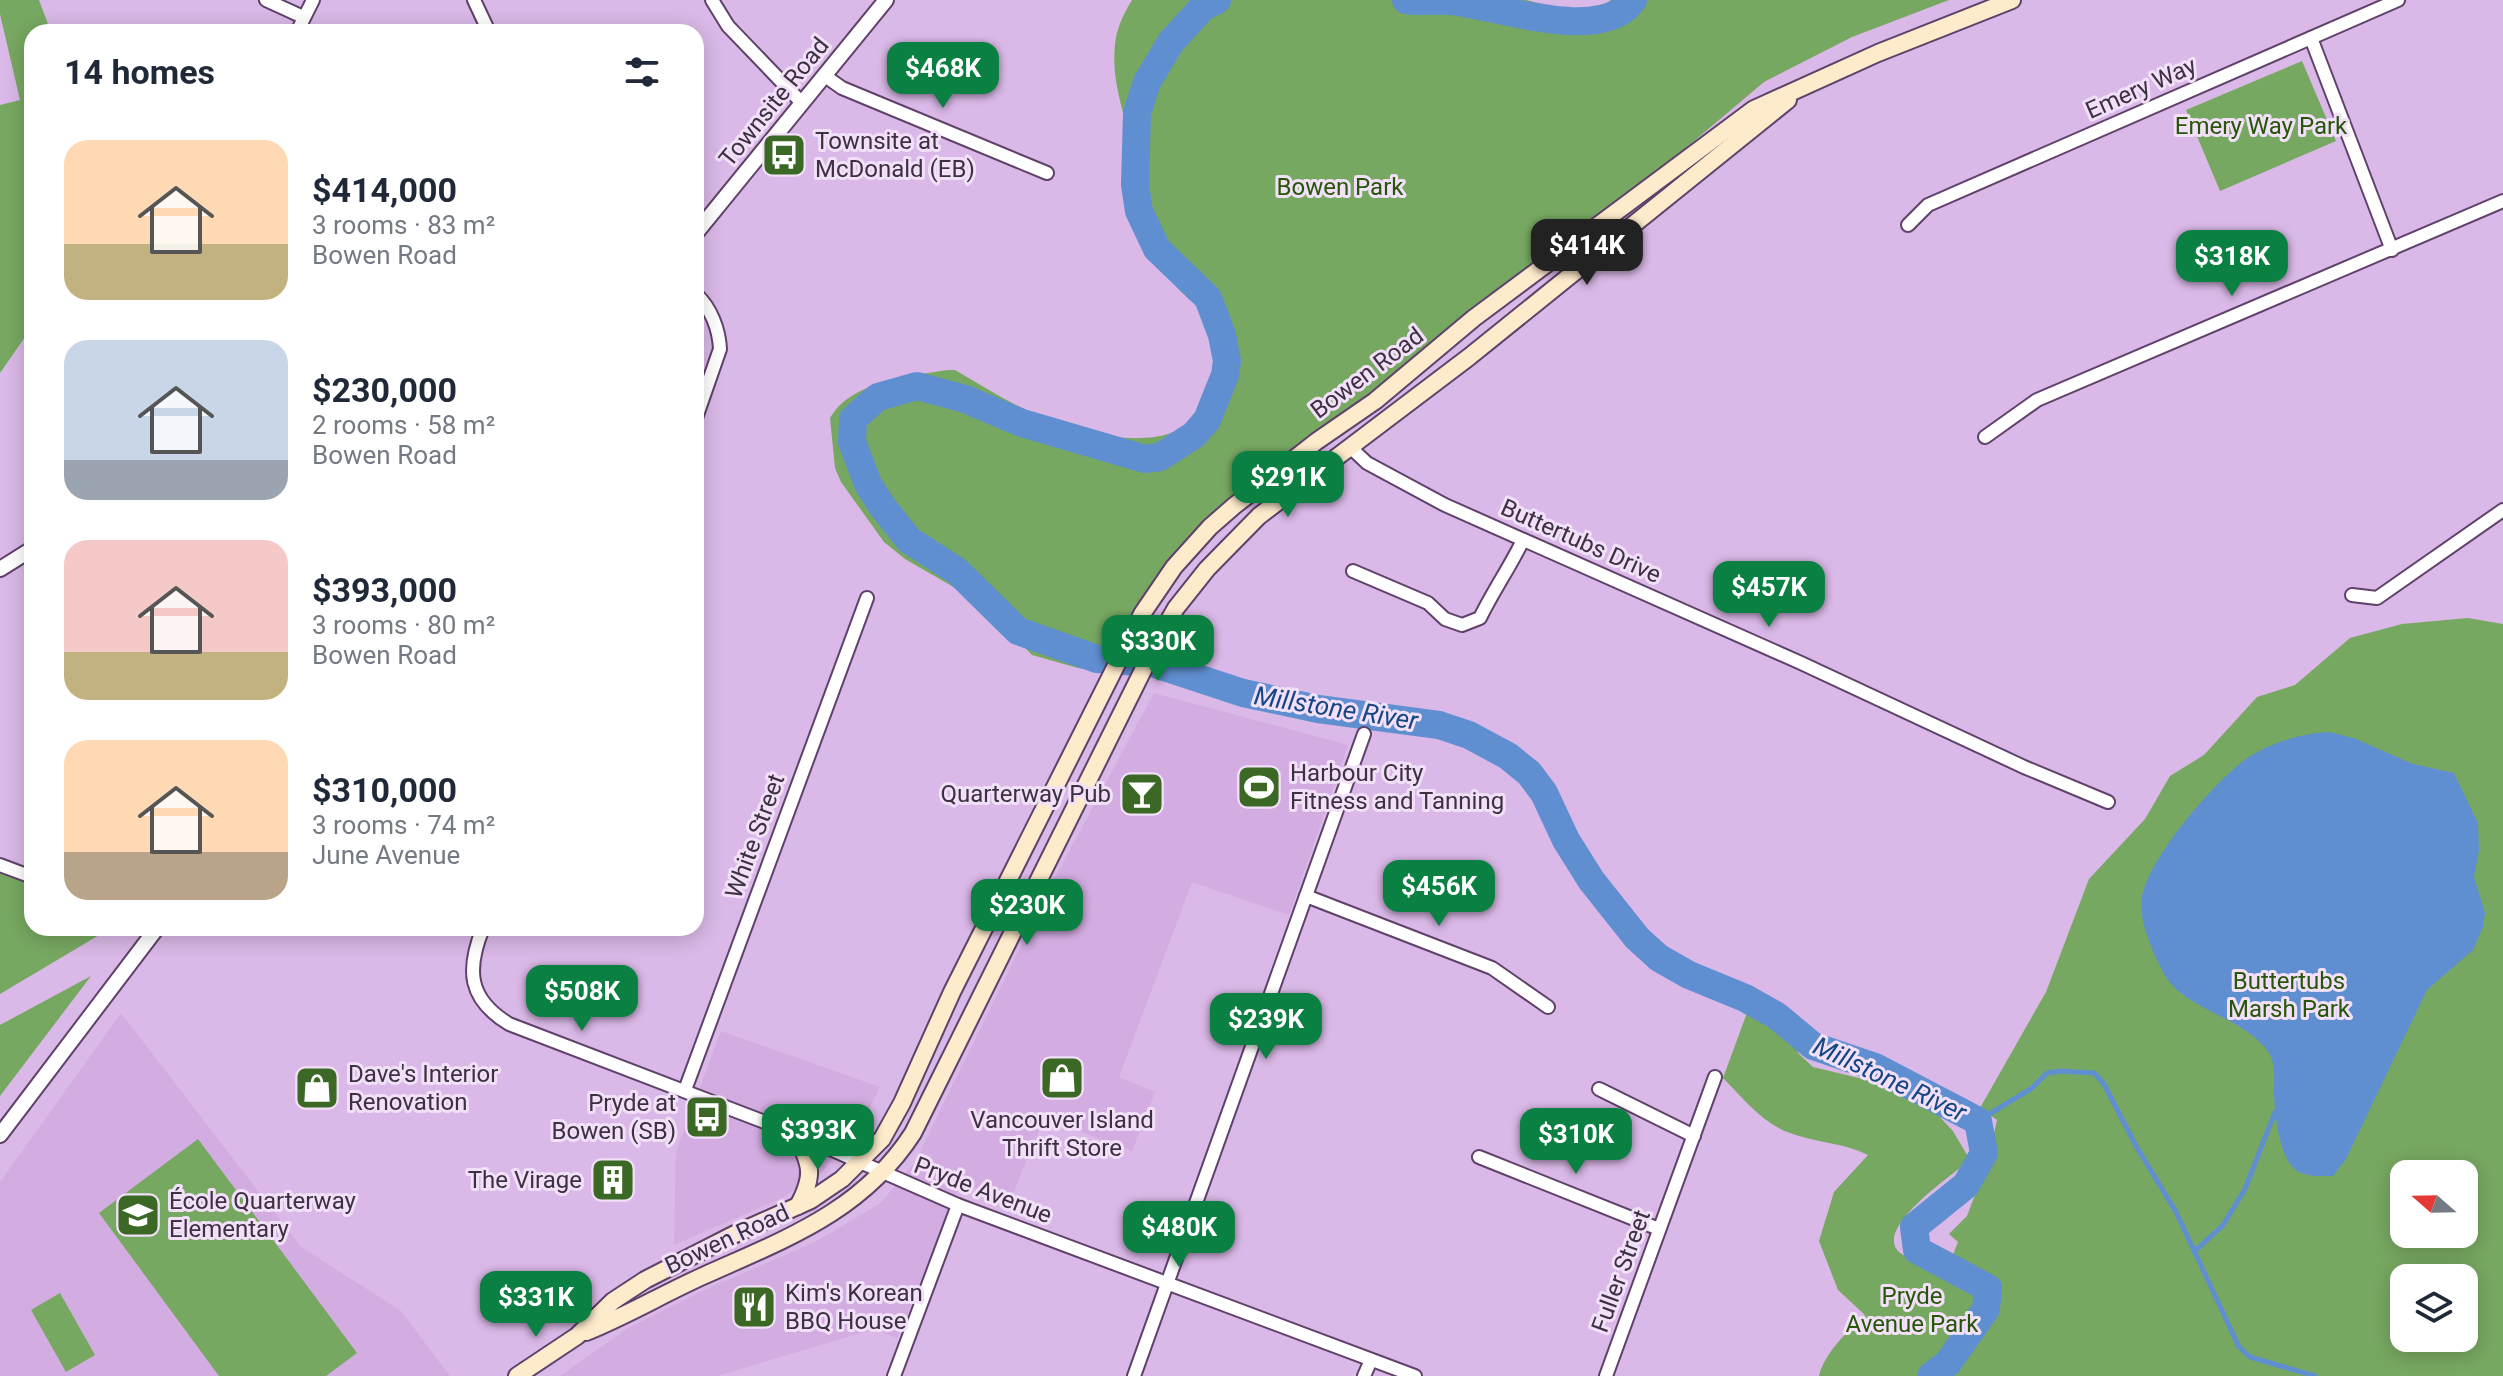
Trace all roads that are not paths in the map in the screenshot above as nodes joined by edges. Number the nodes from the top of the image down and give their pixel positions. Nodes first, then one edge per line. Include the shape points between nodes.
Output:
1 (266, 0) edge
2 (313, 0) edge
3 (474, 0) edge
4 (712, 0) edge
5 (886, 0) edge
6 (2012, 0) edge
7 (2398, 0) edge
8 (303, 17) junction
9 (300, 24) edge
10 (485, 24) edge
11 (2311, 38) junction
12 (825, 76) junction
13 (1796, 92) junction
14 (802, 103) junction
15 (1047, 173) dead end
16 (2503, 201) edge
17 (704, 223) edge
18 (1908, 225) dead end
19 (2392, 250) junction
20 (704, 305) edge
21 (704, 395) edge
22 (1985, 437) dead end
23 (1350, 447) junction
24 (2503, 510) edge
25 (1523, 540) junction
26 (24, 557) edge
27 (0, 569) edge
28 (1353, 571) dead end
29 (2352, 595) dead end
30 (867, 598) dead end
31 (1364, 734) dead end
32 (2108, 802) dead end
33 (0, 865) edge
34 (24, 874) edge
35 (1306, 896) junction
36 (151, 936) edge
37 (480, 936) edge
38 (1548, 1007) dead end
39 (1715, 1077) dead end
40 (1599, 1089) dead end
41 (685, 1090) junction
42 (796, 1134) junction
43 (0, 1135) edge
44 (1694, 1136) junction
45 (1479, 1157) dead end
46 (859, 1162) junction
47 (881, 1173) junction
48 (958, 1205) junction
49 (797, 1208) junction
50 (1659, 1229) junction
51 (1168, 1284) junction
52 (577, 1336) junction
53 (1371, 1360) junction
54 (526, 1373) edge
55 (894, 1376) edge
56 (1134, 1376) edge
57 (1364, 1376) edge
58 (1415, 1376) edge
59 (1606, 1376) edge

1 - 8 street
2 - 8 street
3 - 10 street
4 - 14 street via 728,26
5 - 12 street, Townsite Road
6 - 13 main road, Bowen Road
7 - 11 street, Emery Way
8 - 9 street
11 - 18 street, Emery Way via 1928,205
11 - 19 street
12 - 14 street, Townsite Road
12 - 15 street via 842,88
13 - 23 main road, Bowen Road
13 - 46 main road, Bowen Road via 1754,109 1474,318 1375,401 1234,506 1174,567 1142,614 1103,689 902,1103 882,1139
14 - 17 street, Townsite Road
16 - 19 street
19 - 22 street via 2037,400
20 - 21 street via 720,349
23 - 25 street, Buttertubs Drive via 1394,479
23 - 47 main road, Bowen Road via 1259,516 1176,608 913,1133
24 - 29 street via 2377,598
25 - 28 street via 1480,618 1462,625 1445,619 1428,603
25 - 32 street, Buttertubs Drive
26 - 27 street
30 - 41 street, White Street
31 - 35 street
33 - 34 street
35 - 38 street via 1492,968
35 - 51 street
36 - 43 street
37 - 41 street, Pryde Avenue via 472,976 485,1007 509,1024
39 - 44 street, Fuller Street
40 - 44 street
41 - 42 street, Pryde Avenue
42 - 46 street, Pryde Avenue
42 - 49 main road via 810,1172
44 - 50 street, Fuller Street
45 - 50 street
46 - 47 street, Pryde Avenue
46 - 49 main road, Bowen Road via 831,1188
47 - 48 street, Pryde Avenue
47 - 52 main road, Bowen Road via 817,1224
48 - 51 street, Pryde Avenue
48 - 55 street
49 - 52 main road, Bowen Road via 645,1280 613,1301
50 - 59 street, Fuller Street
51 - 53 street, Pryde Avenue
51 - 56 street
52 - 54 main road, Bowen Road
53 - 57 street
53 - 58 street, Pryde Avenue

